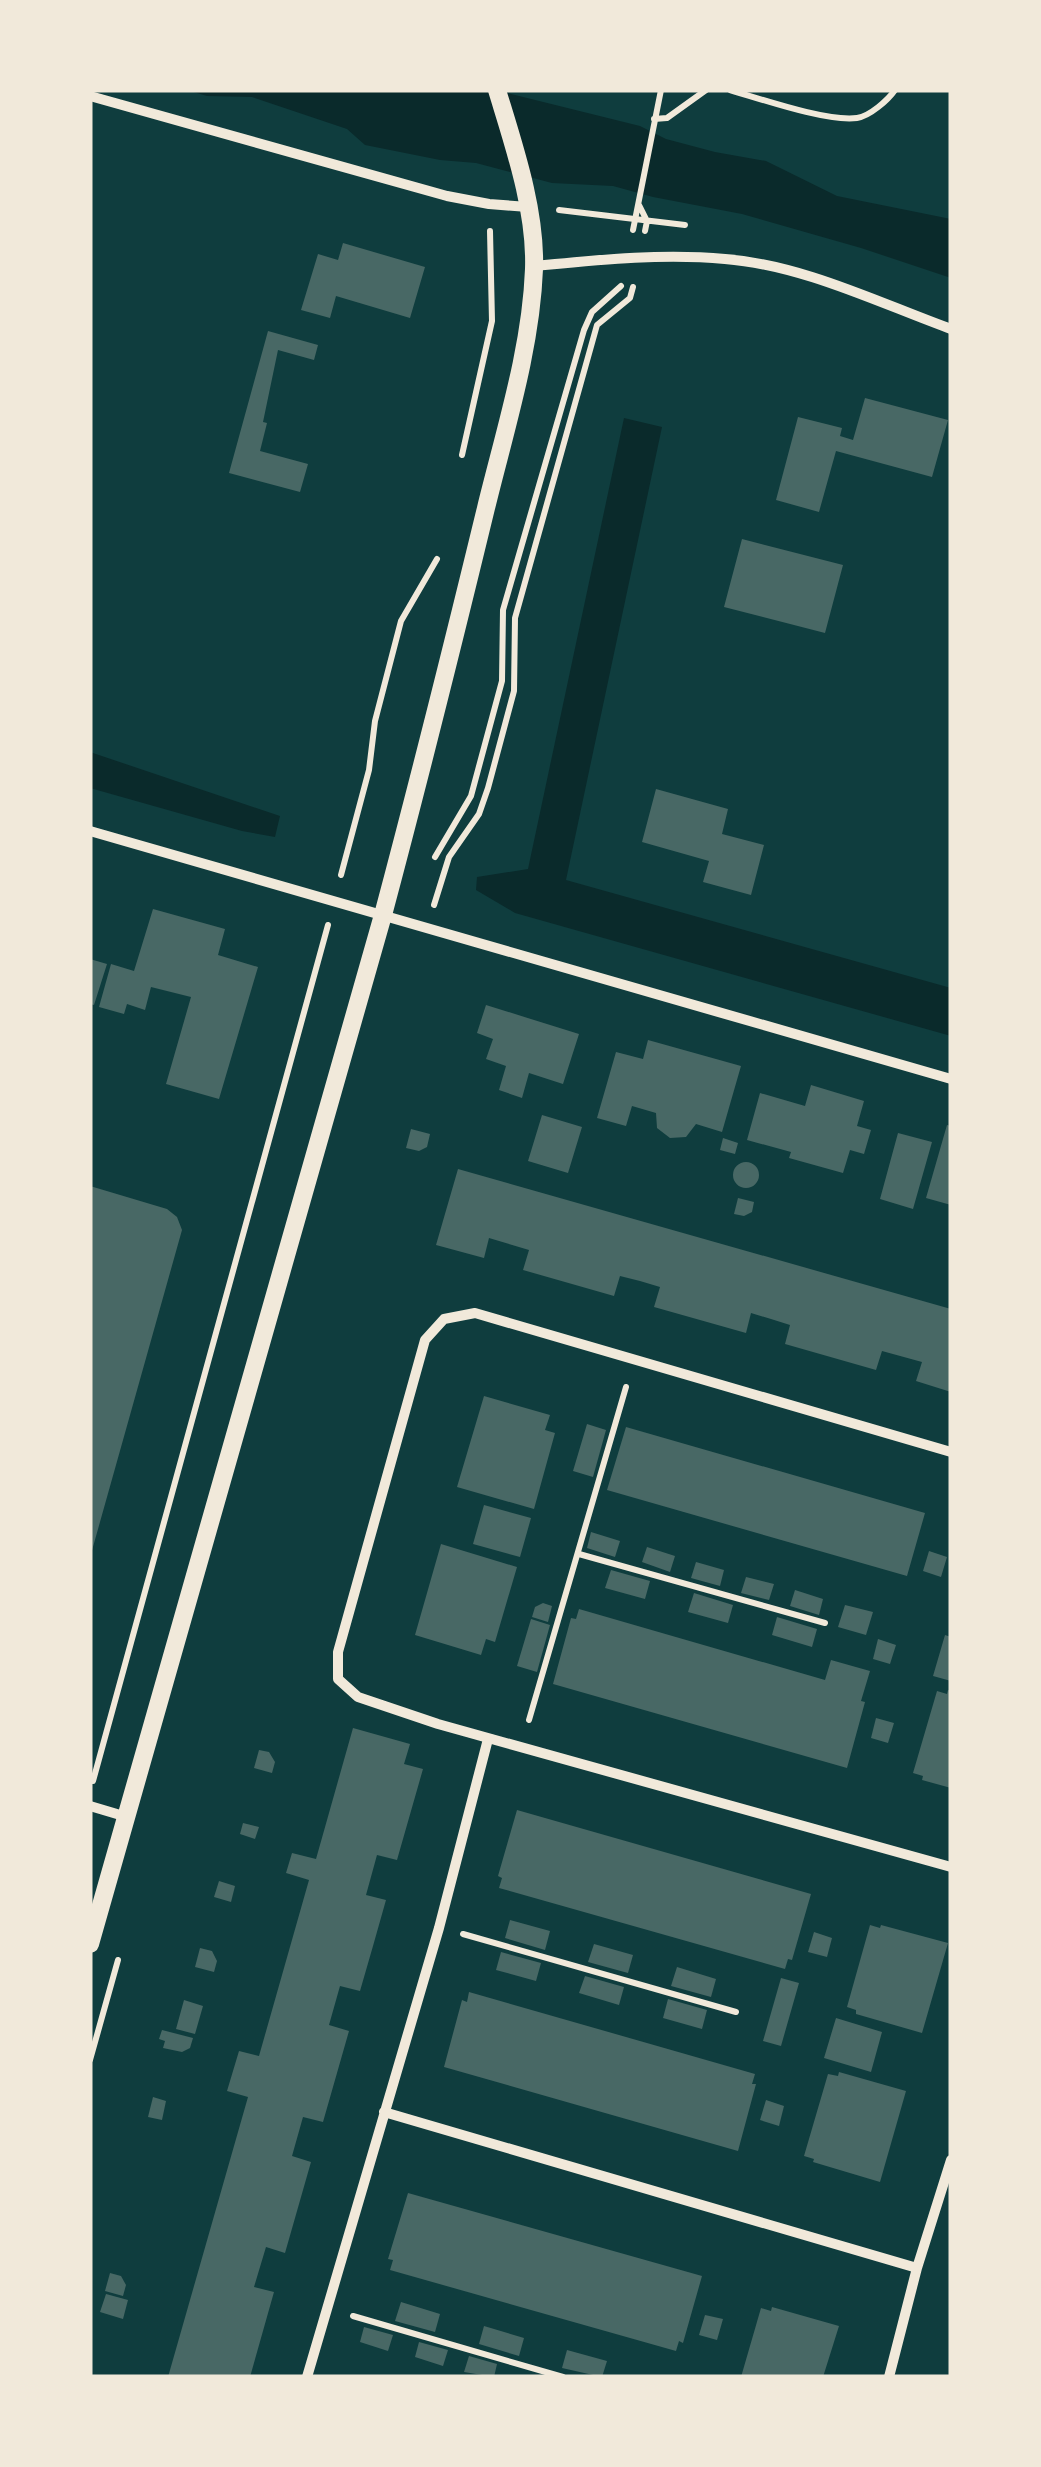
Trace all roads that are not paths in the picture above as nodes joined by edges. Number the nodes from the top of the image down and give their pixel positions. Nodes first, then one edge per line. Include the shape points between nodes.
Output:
1 (497, 90) edge
2 (90, 96) edge
3 (528, 206) junction
4 (534, 266) junction
5 (951, 329) edge
6 (90, 830) edge
7 (383, 915) junction
8 (951, 1079) edge
9 (951, 1452) edge
10 (488, 1739) junction
11 (90, 1806) edge
12 (127, 1817) junction
13 (951, 1866) edge
14 (90, 1944) edge
15 (384, 2112) junction
16 (951, 2160) edge
17 (917, 2268) junction
18 (307, 2377) edge
19 (889, 2377) edge

1 - 3 street
2 - 3 street via 447,196
3 - 4 street
4 - 5 street via 727,259 802,275
4 - 7 street via 512,403
6 - 7 street
7 - 8 street
7 - 12 street
9 - 10 street via 475,1314 444,1319 425,1340 338,1652 338,1679 358,1697
10 - 13 street
10 - 15 street
11 - 12 street
12 - 14 street
15 - 17 street
15 - 18 street
16 - 17 street
17 - 19 street

